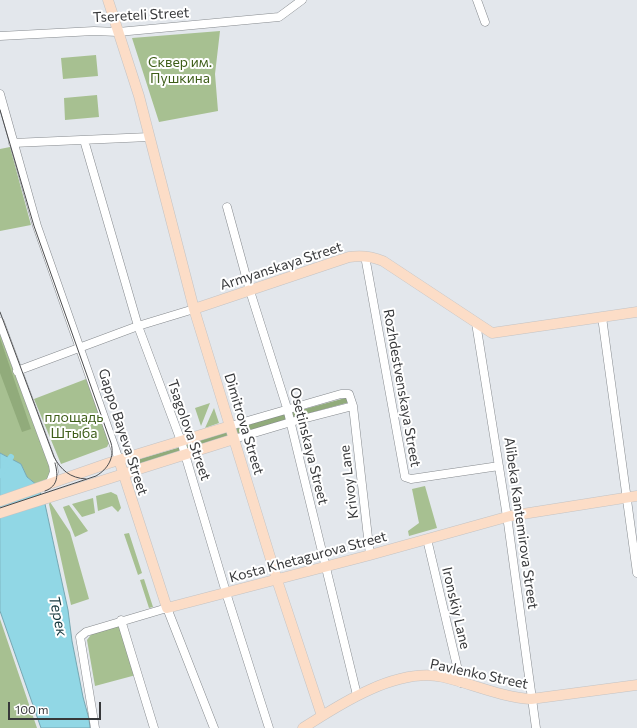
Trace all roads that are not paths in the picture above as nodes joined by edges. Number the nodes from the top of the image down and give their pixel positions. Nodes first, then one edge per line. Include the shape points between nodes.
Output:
1 (108, 0) edge
2 (302, 0) edge
3 (477, 0) edge
4 (485, 22) dead end
5 (118, 32) junction
6 (0, 36) edge
7 (0, 94) edge
8 (148, 137) junction
9 (84, 140) junction
10 (13, 143) junction
11 (227, 207) dead end
12 (365, 256) junction
13 (250, 291) junction
14 (194, 309) junction
15 (637, 312) edge
16 (602, 317) junction
17 (0, 322) edge
18 (476, 323) junction
19 (138, 326) junction
20 (80, 348) junction
21 (17, 371) junction
22 (353, 406) junction
23 (287, 408) junction
24 (291, 422) junction
25 (230, 426) junction
26 (234, 439) junction
27 (181, 441) junction
28 (186, 454) junction
29 (119, 460) junction
30 (500, 466) junction
31 (123, 474) junction
32 (47, 486) junction
33 (637, 496) edge
34 (627, 497) junction
35 (0, 501) edge
36 (0, 513) edge
37 (507, 517) junction
38 (427, 539) junction
39 (370, 555) junction
40 (325, 566) junction
41 (637, 573) edge
42 (277, 580) junction
43 (226, 593) junction
44 (167, 608) junction
45 (121, 620) junction
46 (461, 683) junction
47 (637, 685) edge
48 (357, 695) junction
49 (531, 699) junction
50 (322, 716) junction
51 (95, 728) edge
52 (154, 728) edge
53 (214, 728) edge
54 (269, 728) edge
55 (303, 728) edge
56 (536, 728) edge

1 - 5 main road, Dimitrova Street
2 - 5 street, Tsereteli Street via 279,17
3 - 4 street
5 - 6 street, Tsereteli Street
5 - 8 main road, Dimitrova Street via 139,96
7 - 10 street, Gappo Bayeva Street
8 - 9 street
8 - 14 main road, Dimitrova Street
9 - 10 street
9 - 19 street, Tsagolova Street
10 - 20 street, Gappo Bayeva Street via 37,226
11 - 13 street, Osetinskaya Street
12 - 13 main road, Armyanskaya Street via 349,257
12 - 18 main road, Armyanskaya Street via 383,261
12 - 30 street, Rozhdestvenskaya Street via 405,477 411,479
13 - 14 main road, Armyanskaya Street
13 - 23 street, Osetinskaya Street
14 - 19 street, Armyanskaya Street
14 - 25 main road, Dimitrova Street
15 - 16 main road, Armyanskaya Street
16 - 18 main road, Armyanskaya Street via 492,333
16 - 34 street
17 - 21 street
18 - 30 street, Alibeka Kantemirova Street
19 - 20 street, Armyanskaya Street
19 - 27 street, Tsagolova Street
20 - 21 street, Armyanskaya Street
20 - 29 street, Gappo Bayeva Street
21 - 32 street via 54,468 52,480
22 - 23 street via 347,393
22 - 24 street
22 - 39 street, Krivoy Lane
23 - 24 street, Osetinskaya Street
23 - 25 street
24 - 26 street
24 - 40 street, Osetinskaya Street
25 - 26 main road, Dimitrova Street
25 - 27 main road
26 - 28 main road
26 - 42 main road, Dimitrova Street
27 - 28 street, Tsagolova Street
27 - 29 main road
28 - 31 main road
28 - 43 street, Tsagolova Street
29 - 31 main road, Gappo Bayeva Street
29 - 32 main road
30 - 37 street, Alibeka Kantemirova Street
31 - 36 main road
31 - 44 main road, Gappo Bayeva Street
32 - 35 main road
33 - 34 main road, Kosta Khetagurova Street
34 - 37 main road, Kosta Khetagurova Street
34 - 41 street
37 - 38 main road, Kosta Khetagurova Street
37 - 49 street, Alibeka Kantemirova Street
38 - 39 main road, Kosta Khetagurova Street
38 - 46 street, Ironskiy Lane
39 - 40 main road, Kosta Khetagurova Street
40 - 42 main road, Kosta Khetagurova Street
40 - 48 street, Osetinskaya Street
42 - 43 main road, Kosta Khetagurova Street
42 - 50 main road, Dimitrova Street
43 - 44 main road, Kosta Khetagurova Street
43 - 54 street, Tsagolova Street
44 - 45 street, Kosta Khetagurova Street
44 - 53 street, Gappo Bayeva Street
45 - 51 street, Kosta Khetagurova Street via 86,632 80,637
45 - 52 street
46 - 48 main road, Pavlenko Street via 444,677 419,675
46 - 49 main road, Pavlenko Street via 515,698
47 - 49 main road, Pavlenko Street
48 - 50 main road, Pavlenko Street
49 - 56 street, Alibeka Kantemirova Street
50 - 55 main road, Pavlenko Street

